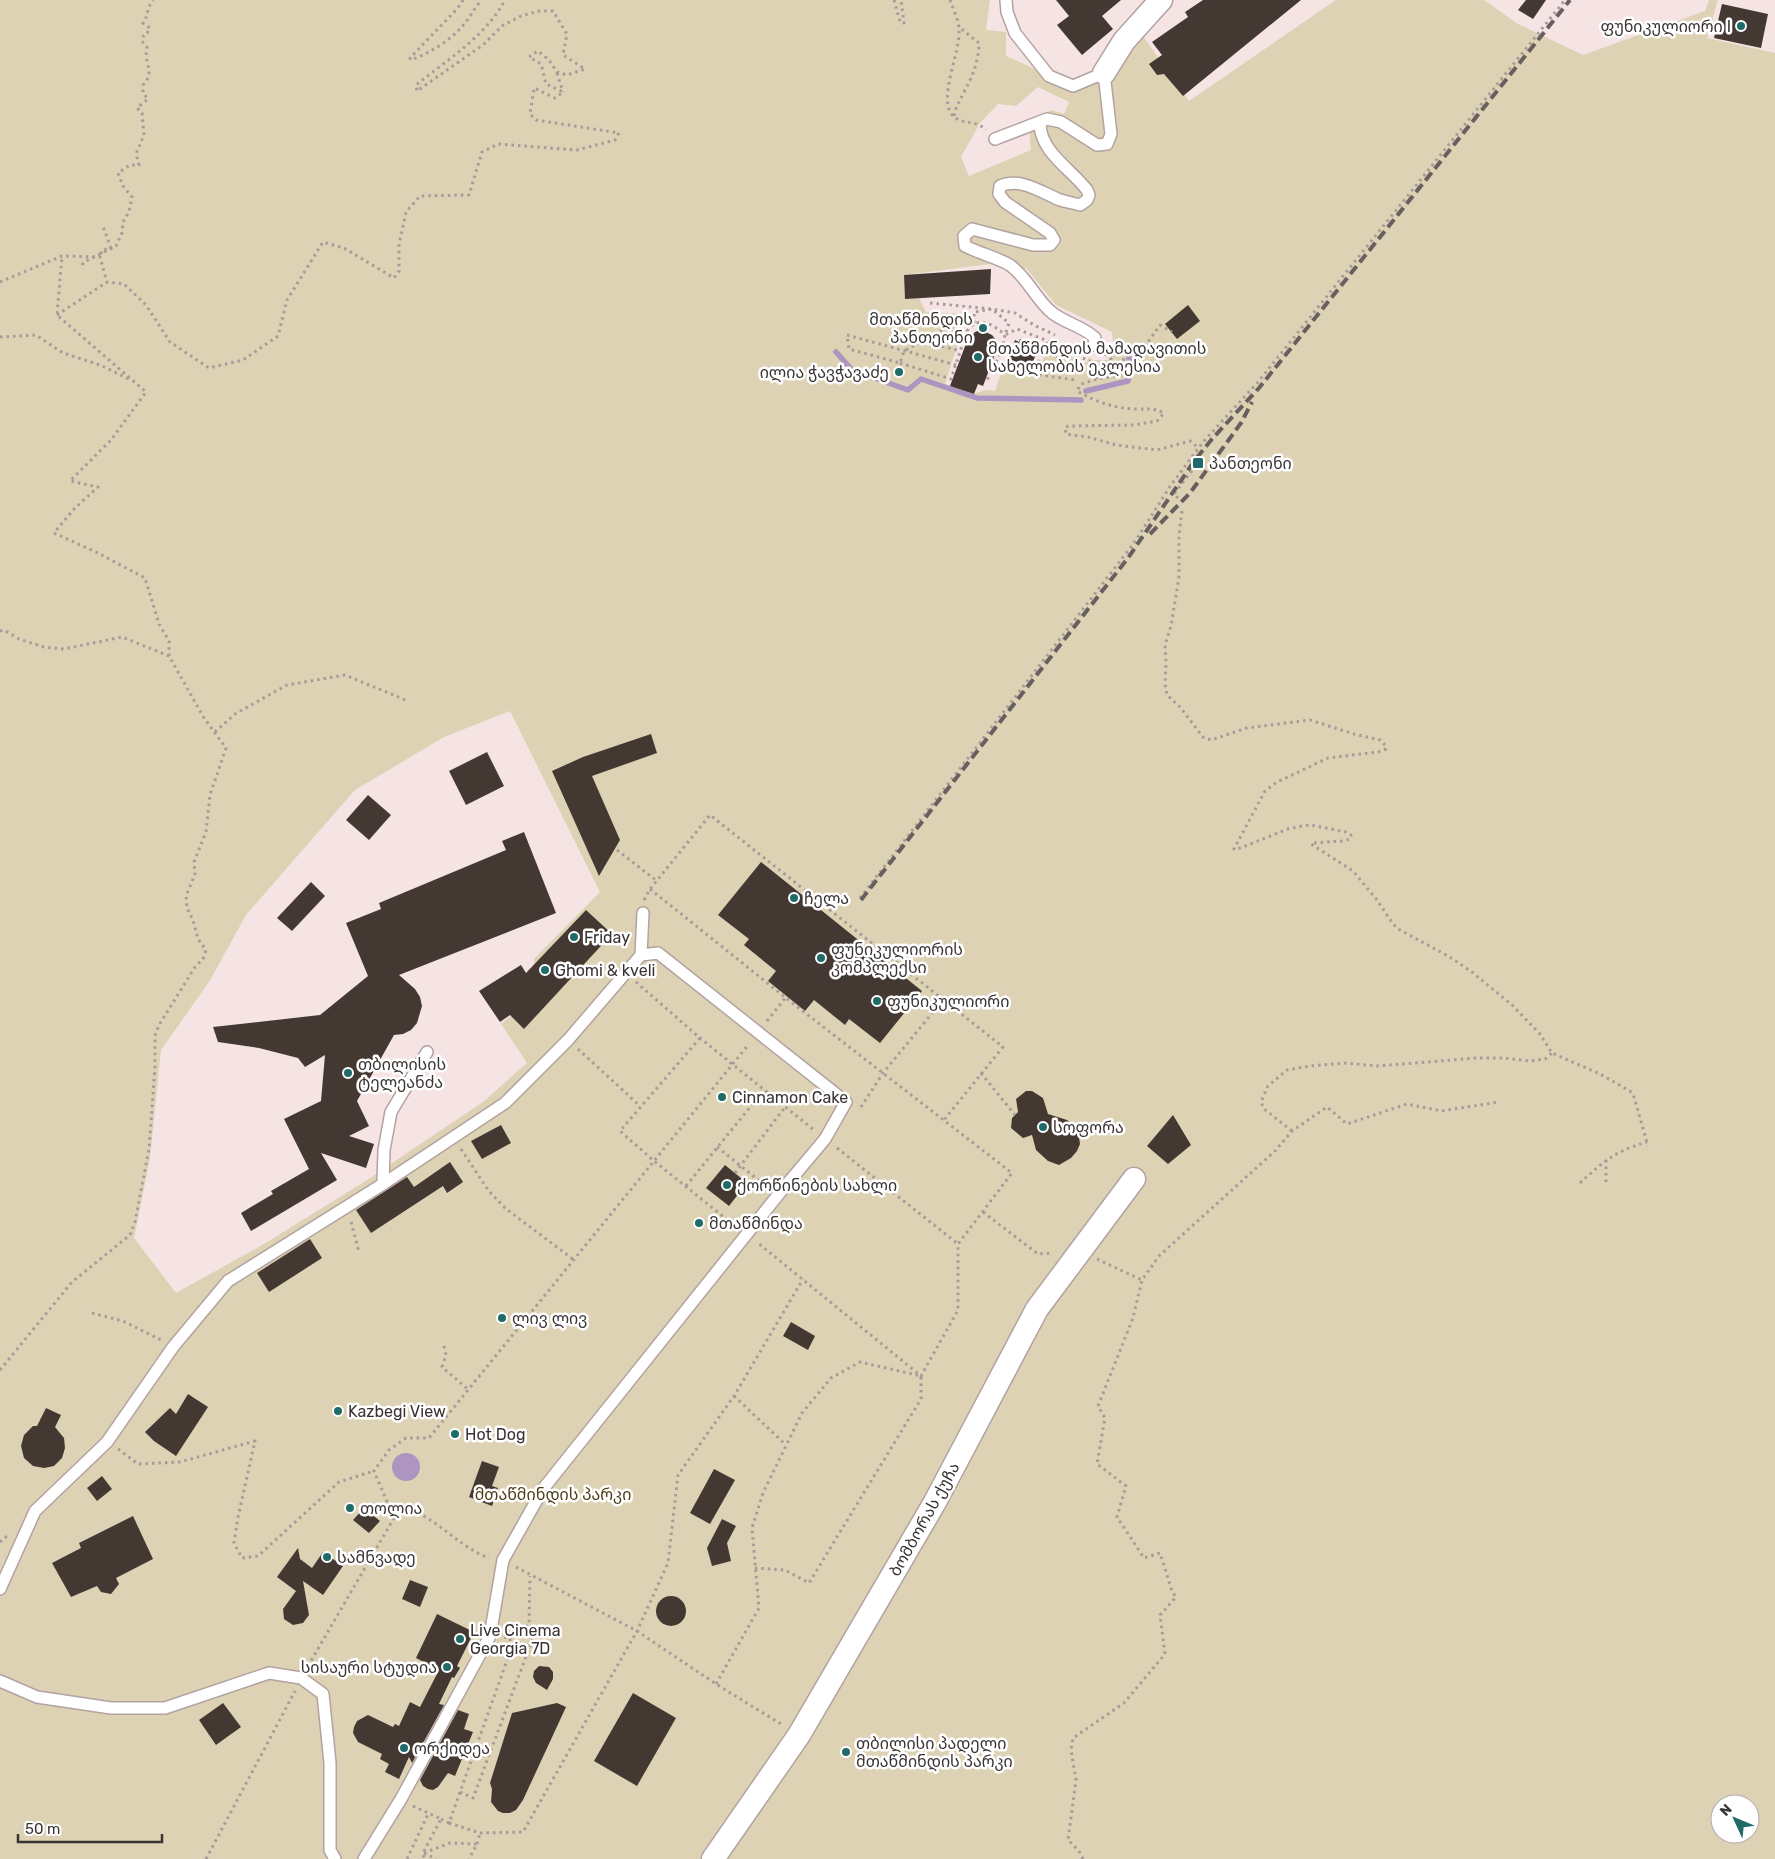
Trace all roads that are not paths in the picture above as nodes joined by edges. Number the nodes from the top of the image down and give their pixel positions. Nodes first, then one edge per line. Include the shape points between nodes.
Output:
1 (1006, 0) edge
2 (1161, 0) edge
3 (1104, 73) junction
4 (1040, 123) junction
5 (995, 139) road end
6 (1094, 345) dead end
7 (643, 913) road end
8 (641, 955) junction
9 (427, 1052) dead end
10 (1134, 1178) dead end
11 (383, 1184) junction
12 (0, 1589) edge
13 (0, 1681) edge
14 (335, 1859) edge
15 (364, 1859) edge
16 (713, 1859) edge

1 - 3 lane via 1007,12 1016,33 1049,76 1073,86
2 - 3 street via 1124,41
3 - 4 lane via 1111,134 1107,144 1096,145 1061,122 1047,119
4 - 5 lane
4 - 6 lane via 1043,141 1088,190 1087,200 1080,205 1008,182 1000,186 999,194 1005,202 1050,233 1054,240 1050,245 1033,245 972,229 964,236 965,246 1010,265 1048,310 1067,323 1088,331 1095,338
7 - 8 lane
8 - 11 lane via 568,1040 505,1103
8 - 15 lane via 658,953 846,1102 825,1139 543,1489 503,1560 490,1636 401,1799
9 - 11 lane via 391,1112 384,1150
10 - 16 street, ბომბორას ქუჩა via 1037,1309 935,1502 799,1735
11 - 12 lane via 228,1281 173,1347 107,1442 35,1510
13 - 14 lane via 37,1697 111,1708 165,1708 269,1673 301,1678 323,1694 330,1763 330,1850

